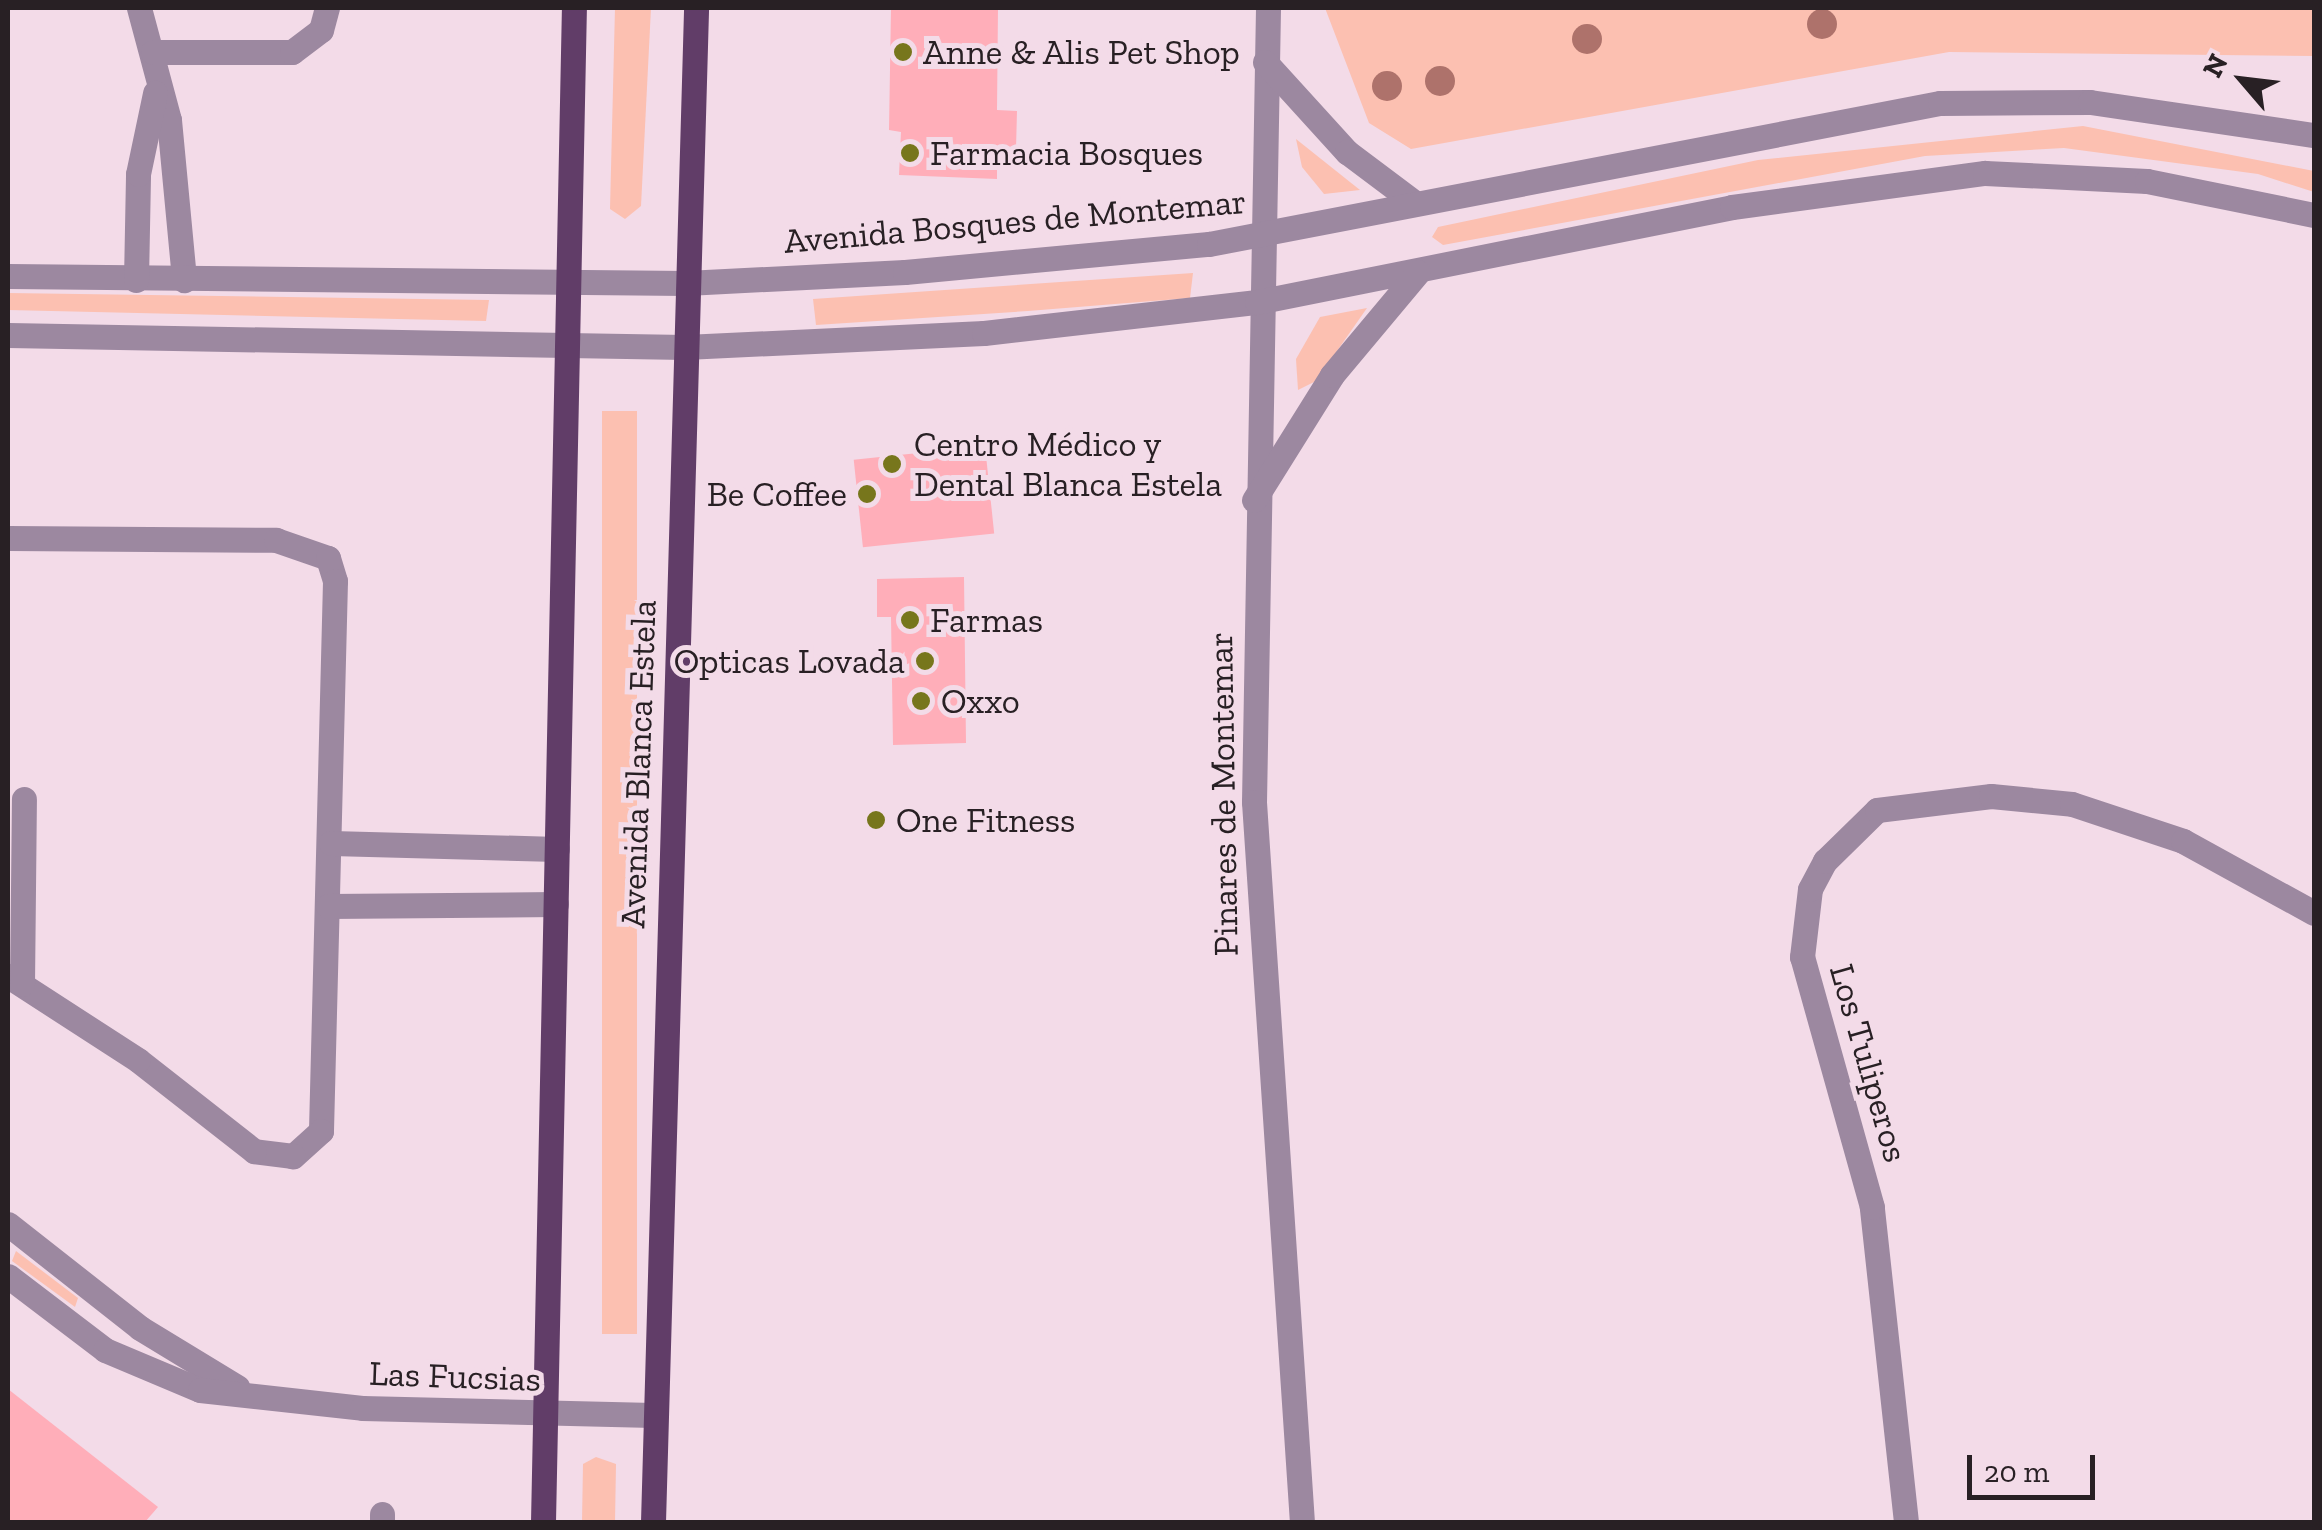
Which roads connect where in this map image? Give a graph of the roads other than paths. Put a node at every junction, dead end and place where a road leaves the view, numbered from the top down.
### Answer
1 (139, 8) edge
2 (328, 8) edge
3 (574, 8) edge
4 (696, 8) edge
5 (1268, 8) edge
6 (152, 52) junction
7 (1265, 62) junction
8 (155, 92) junction
9 (2314, 135) edge
10 (1415, 203) junction
11 (2314, 215) edge
12 (1257, 234) junction
13 (1418, 272) junction
14 (8, 276) edge
15 (136, 280) junction
16 (184, 280) junction
17 (566, 283) junction
18 (686, 284) junction
19 (1256, 302) junction
20 (8, 335) edge
21 (564, 347) junction
22 (685, 347) junction
23 (1254, 500) junction
24 (8, 538) edge
25 (24, 798) dead end
26 (331, 843) junction
27 (557, 849) junction
28 (556, 904) junction
29 (328, 906) junction
30 (2314, 912) edge
31 (15, 980) edge
32 (8, 1224) edge
33 (8, 1276) edge
34 (255, 1395) junction
35 (544, 1414) junction
36 (653, 1415) junction
37 (544, 1522) edge
38 (653, 1522) edge
39 (1302, 1522) edge
40 (1906, 1522) edge

1 - 6 street
2 - 6 street
3 - 17 main road
4 - 18 main road, Avenida Blanca Estela
5 - 7 street, Pinares de Montemar
6 - 8 street
7 - 10 street
7 - 12 street, Pinares de Montemar
8 - 15 street
8 - 16 street
9 - 10 street, Avenida Bosques de Montemar
10 - 12 street, Avenida Bosques de Montemar
11 - 13 street
12 - 18 street, Avenida Bosques de Montemar
12 - 19 street, Pinares de Montemar
13 - 19 street
13 - 23 street
14 - 15 street, Avenida Bosques de Montemar
15 - 16 street, Avenida Bosques de Montemar
16 - 17 street, Avenida Bosques de Montemar
17 - 18 street, Avenida Bosques de Montemar
17 - 21 main road
18 - 22 main road, Avenida Blanca Estela
19 - 22 street
19 - 23 street, Pinares de Montemar
20 - 21 street
21 - 22 street
21 - 27 main road
22 - 36 main road, Avenida Blanca Estela
23 - 39 street, Pinares de Montemar
24 - 26 street
25 - 31 street
26 - 27 street
26 - 29 street
27 - 28 main road
28 - 29 street
28 - 35 main road
29 - 31 street
30 - 40 street, Los Tuliperos
32 - 34 street, Las Fucsias
33 - 34 street, Las Fucsias
34 - 35 street, Las Fucsias
35 - 36 street, Las Fucsias
35 - 37 main road
36 - 38 main road, Avenida Blanca Estela

